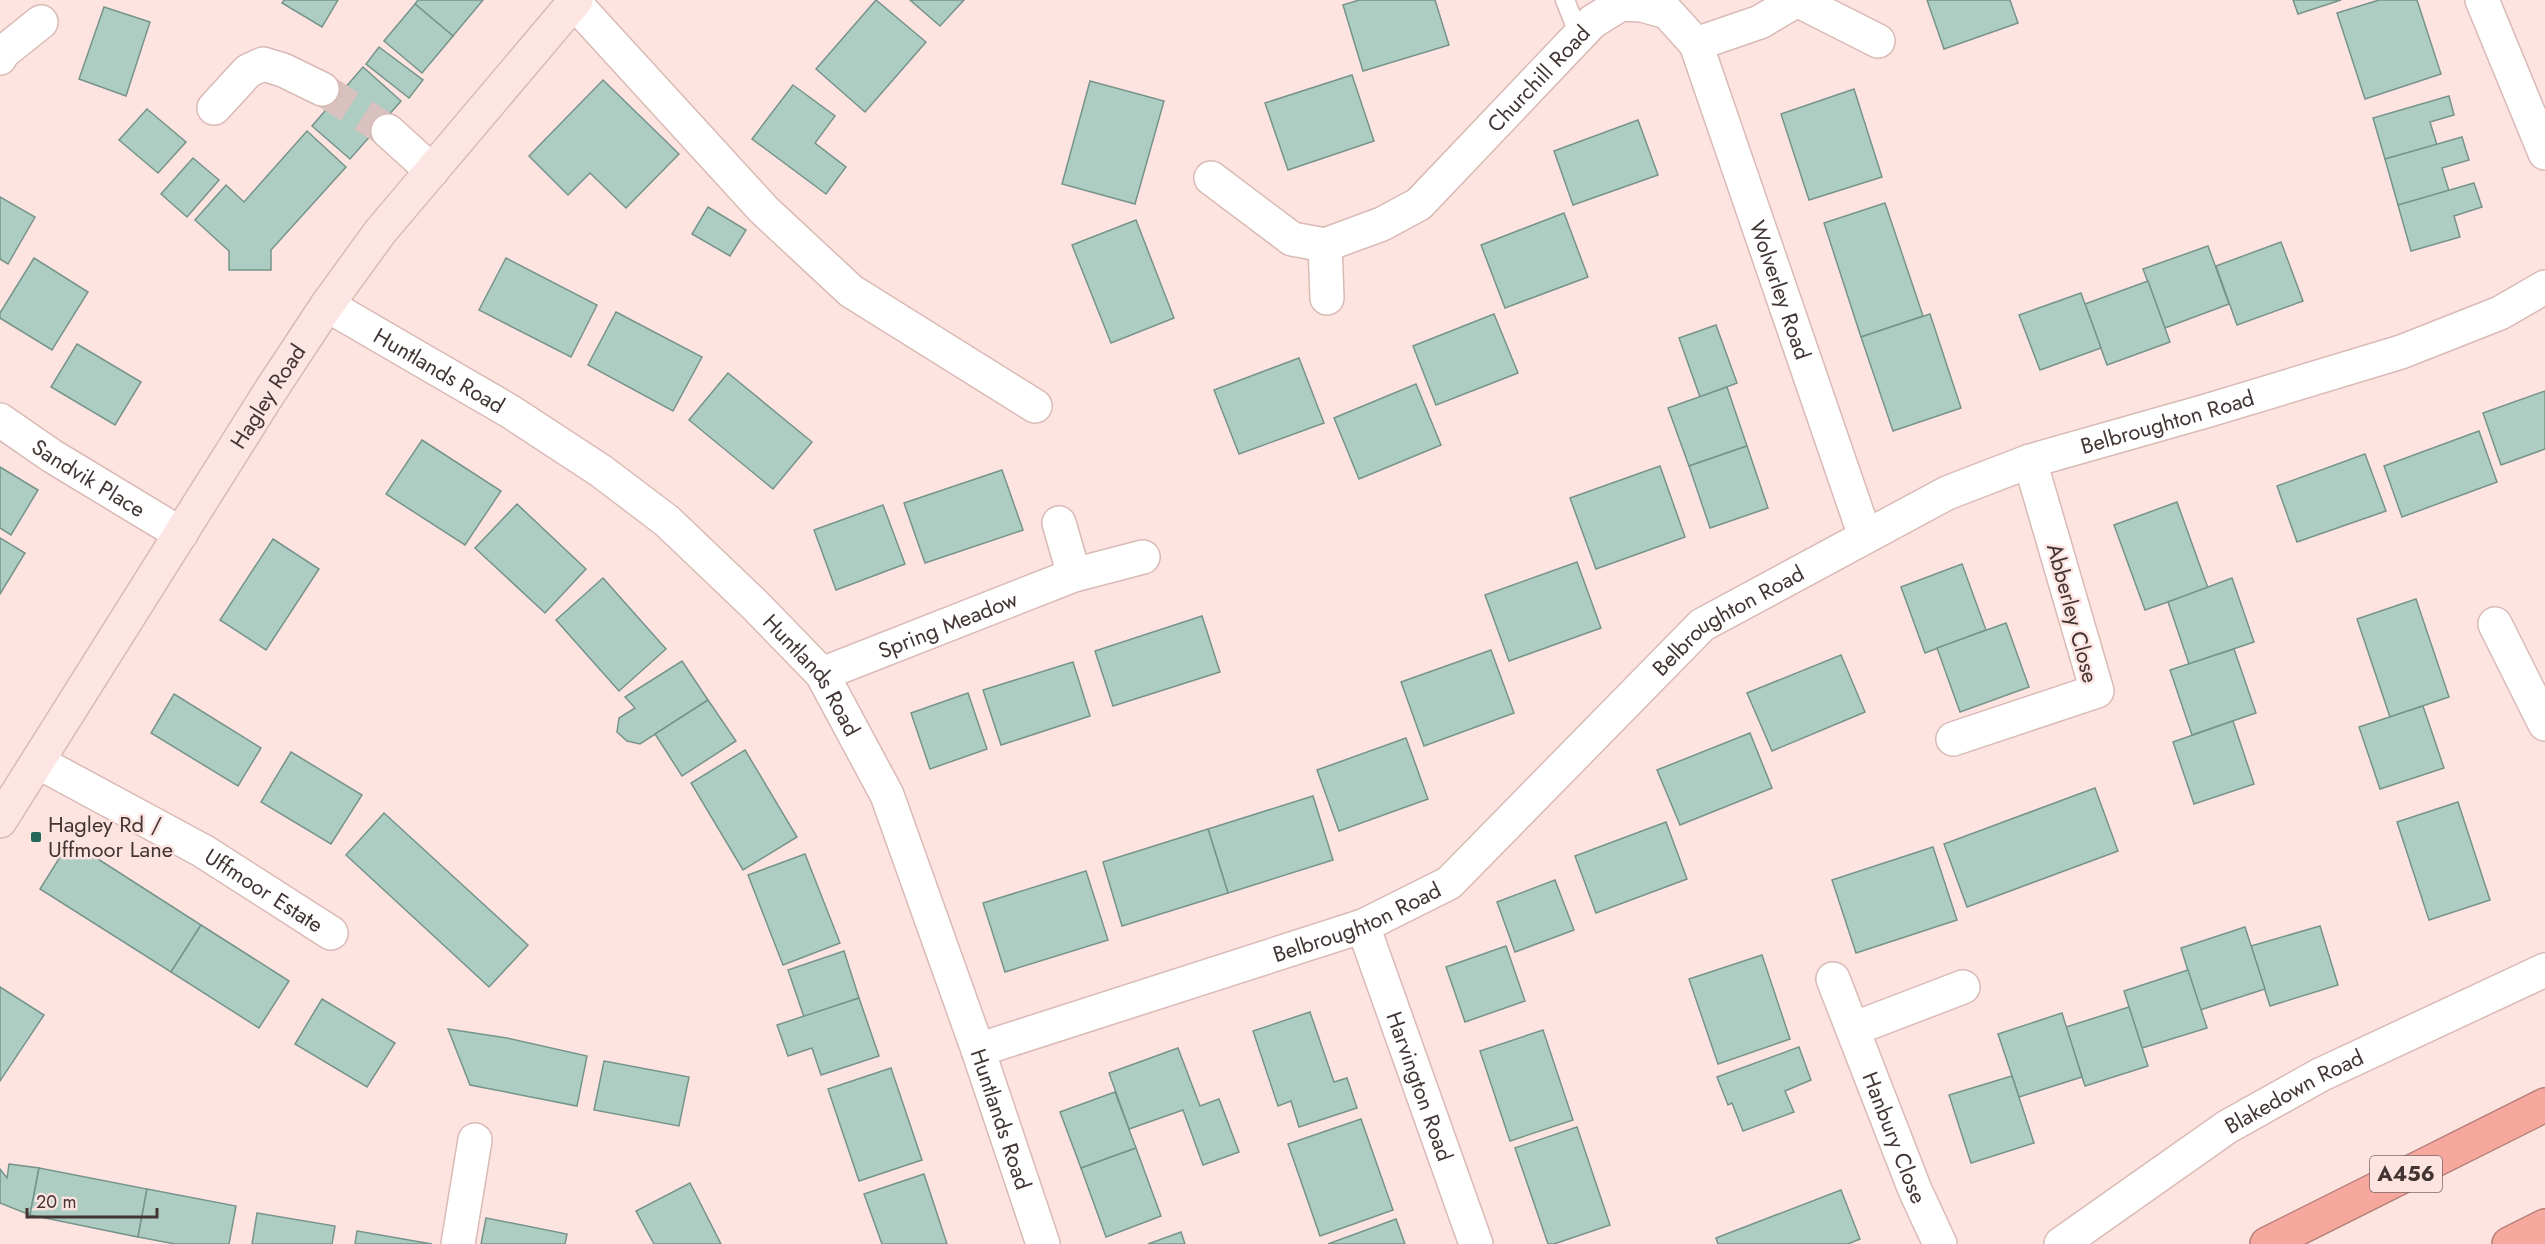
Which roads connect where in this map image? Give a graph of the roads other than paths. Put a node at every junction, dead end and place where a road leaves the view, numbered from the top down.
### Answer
1 (1565, 0) edge
2 (1797, 0) edge
3 (2482, 0) edge
4 (574, 1) edge
5 (41, 22) dead end
6 (1580, 35) junction
7 (1878, 41) dead end
8 (1696, 44) junction
9 (0, 55) edge
10 (322, 89) tunnel mouth
11 (214, 108) dead end
12 (388, 131) tunnel mouth
13 (2545, 153) edge
14 (432, 171) junction
15 (1211, 178) dead end
16 (1325, 245) junction
17 (2545, 287) edge
18 (1328, 298) dead end
19 (327, 305) junction
20 (1035, 406) dead end
21 (0, 420) edge
22 (2030, 461) junction
23 (1059, 523) dead end
24 (180, 534) junction
25 (1865, 536) junction
26 (1143, 557) dead end
27 (1074, 575) junction
28 (2495, 624) dead end
29 (822, 674) junction
30 (2545, 724) edge
31 (1953, 739) dead end
32 (38, 762) junction
33 (0, 821) edge
34 (1363, 926) junction
35 (331, 933) dead end
36 (2545, 970) edge
37 (1833, 979) dead end
38 (1963, 987) dead end
39 (1853, 1029) junction
40 (978, 1050) junction
41 (2545, 1105) edge
42 (475, 1140) dead end
43 (2545, 1226) edge
44 (458, 1244) edge
45 (1043, 1244) edge
46 (1476, 1244) edge
47 (1940, 1244) edge
48 (2061, 1244) edge
49 (2267, 1244) edge
50 (2510, 1244) edge

1 - 6 lane
2 - 7 street
2 - 8 street
3 - 13 street
4 - 14 main road, Hagley Road
4 - 20 street
5 - 9 street
6 - 8 street, Churchill Road
6 - 16 street, Churchill Road
8 - 25 street, Wolverley Road
10 - 11 street
12 - 14 street
14 - 19 main road, Hagley Road
15 - 16 street
16 - 18 street
17 - 22 street, Belbroughton Road
19 - 24 main road, Hagley Road
19 - 29 street, Huntlands Road
21 - 24 street, Sandvik Place
22 - 25 street, Belbroughton Road
22 - 31 street, Abberley Close
23 - 27 street
24 - 32 main road, Hagley Road
25 - 34 street, Belbroughton Road
26 - 27 street, Spring Meadow
27 - 29 street, Spring Meadow
28 - 30 street
29 - 40 street, Huntlands Road
32 - 33 main road, Hagley Road
32 - 35 street, Uffmoor Estate
34 - 40 street, Belbroughton Road
34 - 46 street, Harvington Road
36 - 48 street, Blakedown Road
37 - 39 street, Hanbury Close
38 - 39 street
39 - 47 street, Hanbury Close
40 - 45 street, Huntlands Road
41 - 49 highway, A456
42 - 44 street
43 - 50 highway

